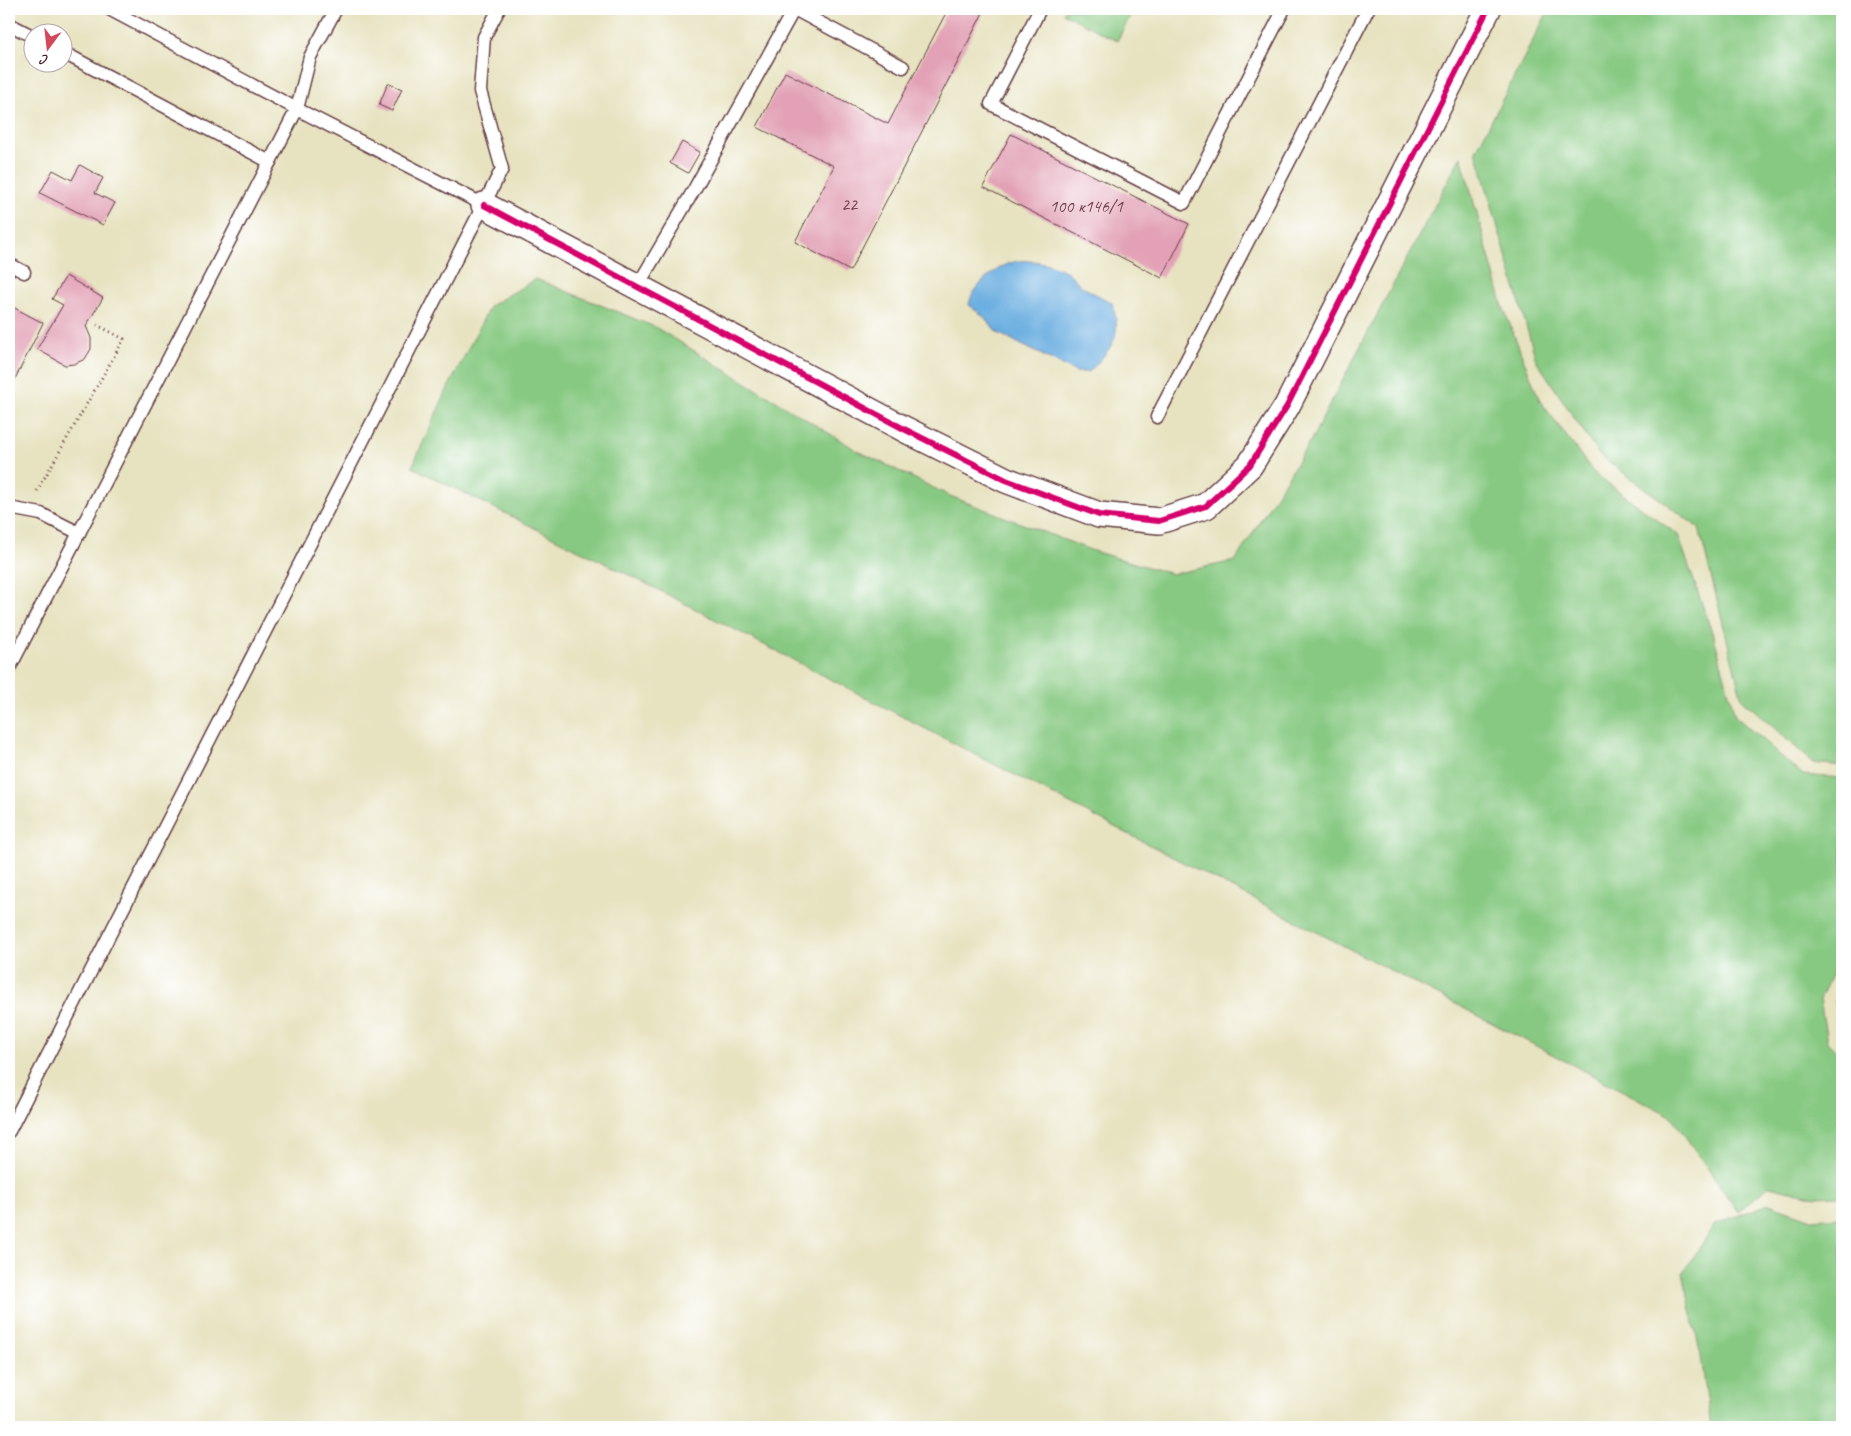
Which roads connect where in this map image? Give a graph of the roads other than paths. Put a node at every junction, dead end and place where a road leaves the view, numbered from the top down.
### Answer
1 (109, 9) edge
2 (336, 9) edge
3 (499, 9) edge
4 (794, 9) edge
5 (1040, 9) edge
6 (1284, 9) edge
7 (1368, 9) edge
8 (1488, 9) edge
9 (9, 24) edge
10 (22, 31) edge
11 (72, 57) edge
12 (903, 67) dead end
13 (297, 109) junction
14 (270, 162) junction
15 (484, 205) junction
16 (9, 264) edge
17 (24, 272) dead end
18 (637, 286) junction
19 (1157, 418) dead end
20 (9, 508) edge
21 (79, 533) junction
22 (9, 669) edge
23 (9, 1131) edge

1 - 13 lane
2 - 13 lane
3 - 15 lane
4 - 12 lane
4 - 18 lane
5 - 6 lane
7 - 19 lane
8 - 18 street
9 - 10 lane
11 - 14 lane
13 - 14 lane
13 - 15 lane
14 - 21 lane
15 - 18 street
15 - 23 lane
16 - 17 lane
20 - 21 lane
21 - 22 lane

